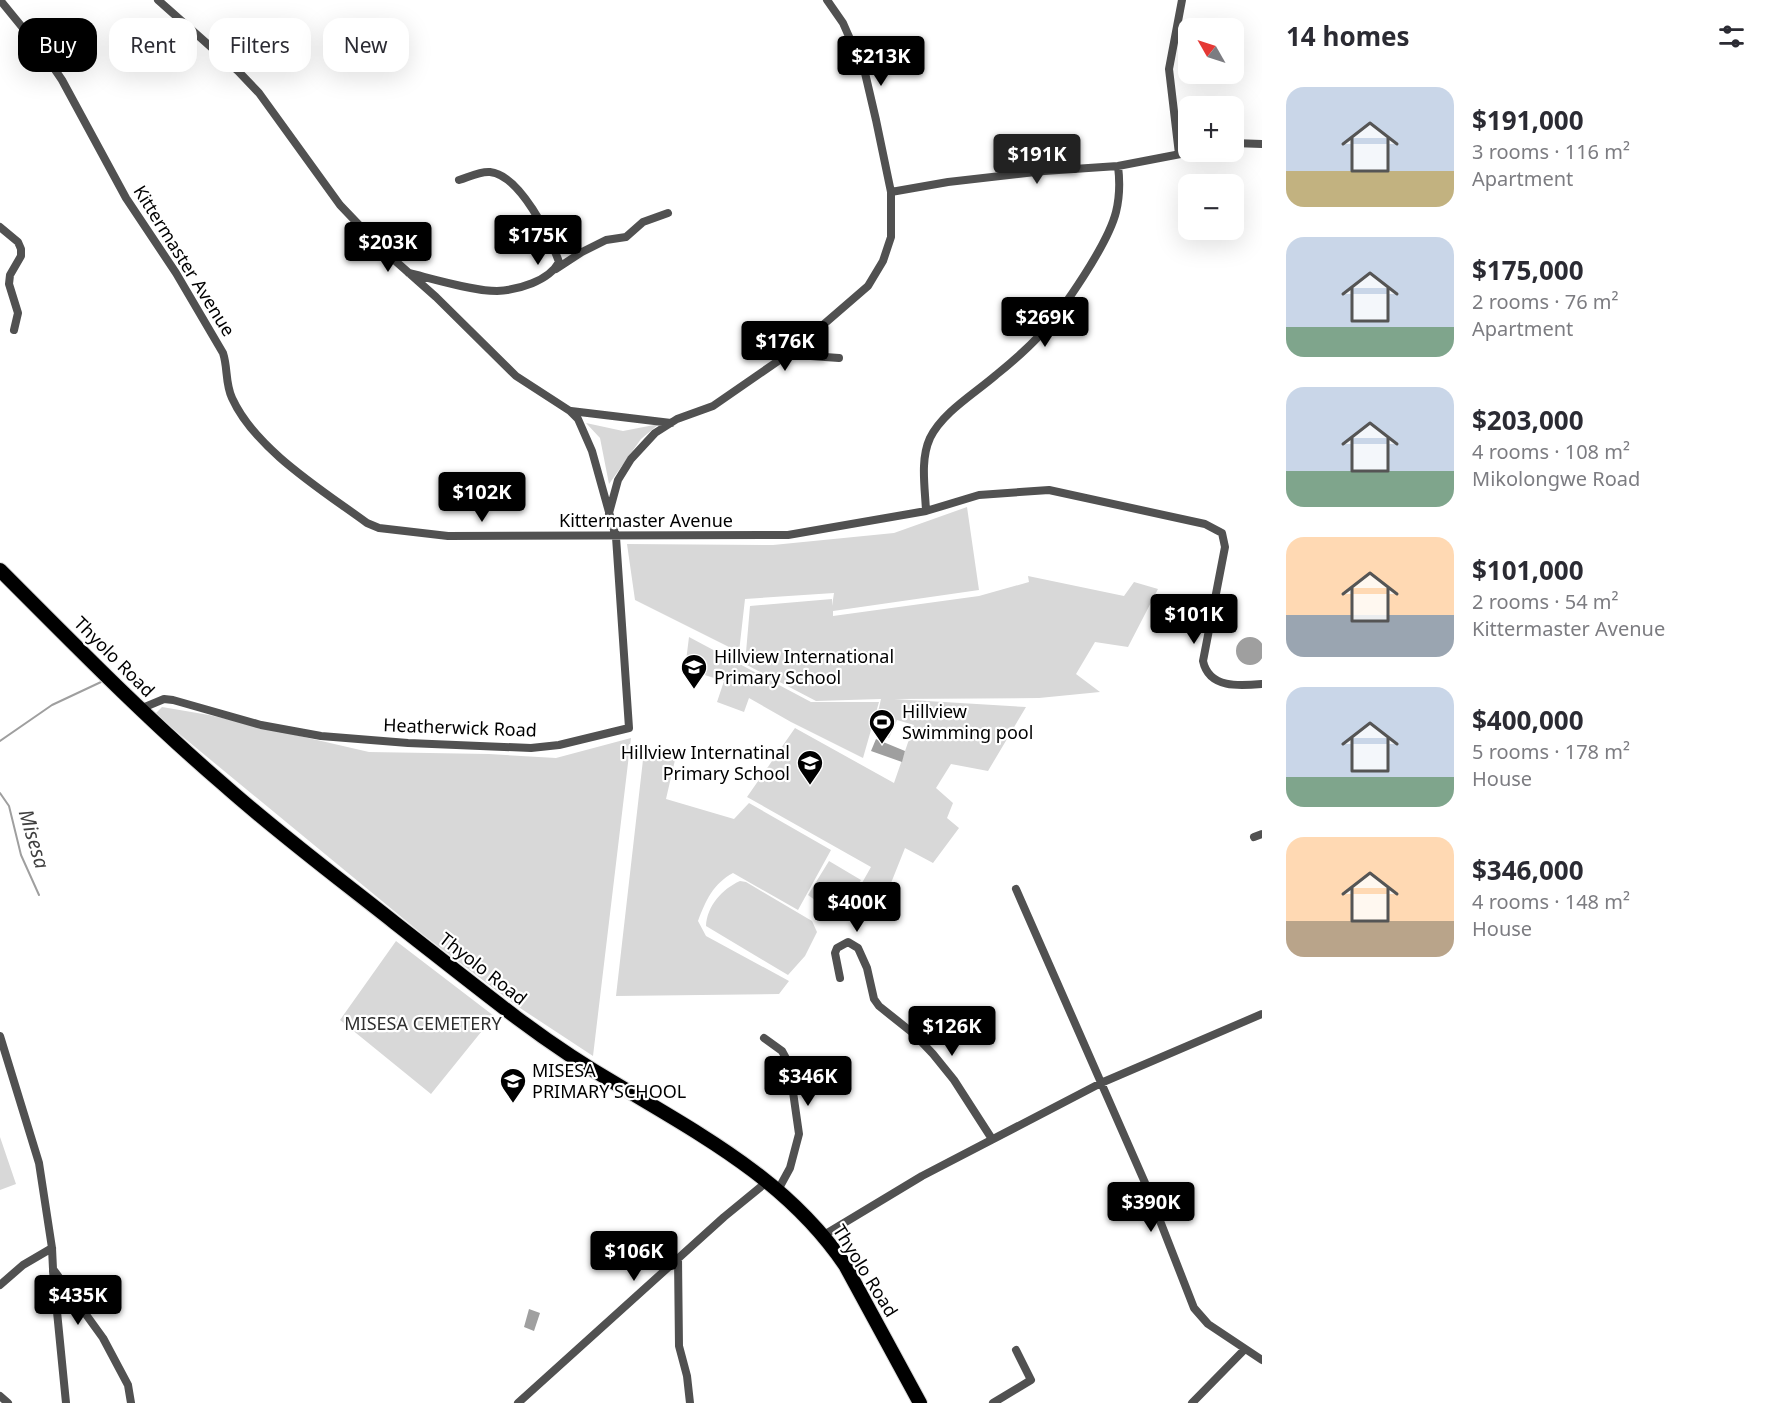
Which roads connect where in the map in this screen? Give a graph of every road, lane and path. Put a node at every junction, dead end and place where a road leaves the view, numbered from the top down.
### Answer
1 (0, 0) edge
2 (158, 0) edge
3 (827, 0) edge
4 (1182, 0) edge
5 (1244, 144) edge
6 (1262, 144) edge
7 (1178, 146) edge
8 (1178, 154) edge
9 (1118, 166) junction
10 (459, 180) dead end
11 (891, 192) junction
12 (668, 213) dead end
13 (0, 227) edge
14 (553, 272) junction
15 (408, 273) junction
16 (14, 330) dead end
17 (798, 347) junction
18 (839, 358) dead end
19 (570, 411) junction
20 (671, 423) junction
21 (926, 511) junction
22 (609, 514) junction
23 (616, 537) junction
24 (0, 570) edge
25 (1262, 684) edge
26 (140, 709) junction
27 (1016, 889) dead end
28 (840, 978) dead end
29 (1262, 1014) edge
30 (1253, 1018) junction
31 (1262, 1021) edge
32 (764, 1038) dead end
33 (1, 1040) edge
34 (1101, 1083) junction
35 (992, 1139) junction
36 (773, 1185) junction
37 (824, 1235) junction
38 (52, 1248) junction
39 (678, 1259) junction
40 (52, 1269) junction
41 (0, 1285) edge
42 (1016, 1350) dead end
43 (1244, 1350) junction
44 (1262, 1360) edge
45 (0, 1396) edge
46 (915, 1401) edge
47 (8, 1403) edge
48 (66, 1403) edge
49 (131, 1403) edge
50 (518, 1403) edge
51 (690, 1403) edge
52 (993, 1403) edge
53 (1192, 1403) edge

1 - 23 street, Kittermaster Avenue
2 - 15 street
3 - 11 street
4 - 7 street
5 - 6 street
8 - 9 street
9 - 11 street
9 - 21 street
10 - 14 street
11 - 17 street
12 - 14 street
13 - 16 street
14 - 15 street
15 - 19 street
17 - 18 street
17 - 20 street
19 - 20 street
19 - 22 street
20 - 22 street
21 - 23 street, Kittermaster Avenue
21 - 25 street, Kittermaster Avenue
22 - 23 street
23 - 26 street, Heatherwick Road
24 - 26 highway, Thyolo Road
26 - 36 highway, Thyolo Road
27 - 34 street
28 - 35 street
29 - 30 street
30 - 31 street
30 - 34 street
32 - 36 street
33 - 38 street
34 - 35 street
34 - 43 street
35 - 37 street
36 - 37 highway, Thyolo Road
36 - 39 street
37 - 46 highway, Thyolo Road
38 - 40 street
38 - 41 street
39 - 50 street
39 - 51 street
40 - 48 street
40 - 49 street
42 - 52 street
43 - 44 street
43 - 53 street
45 - 47 street

